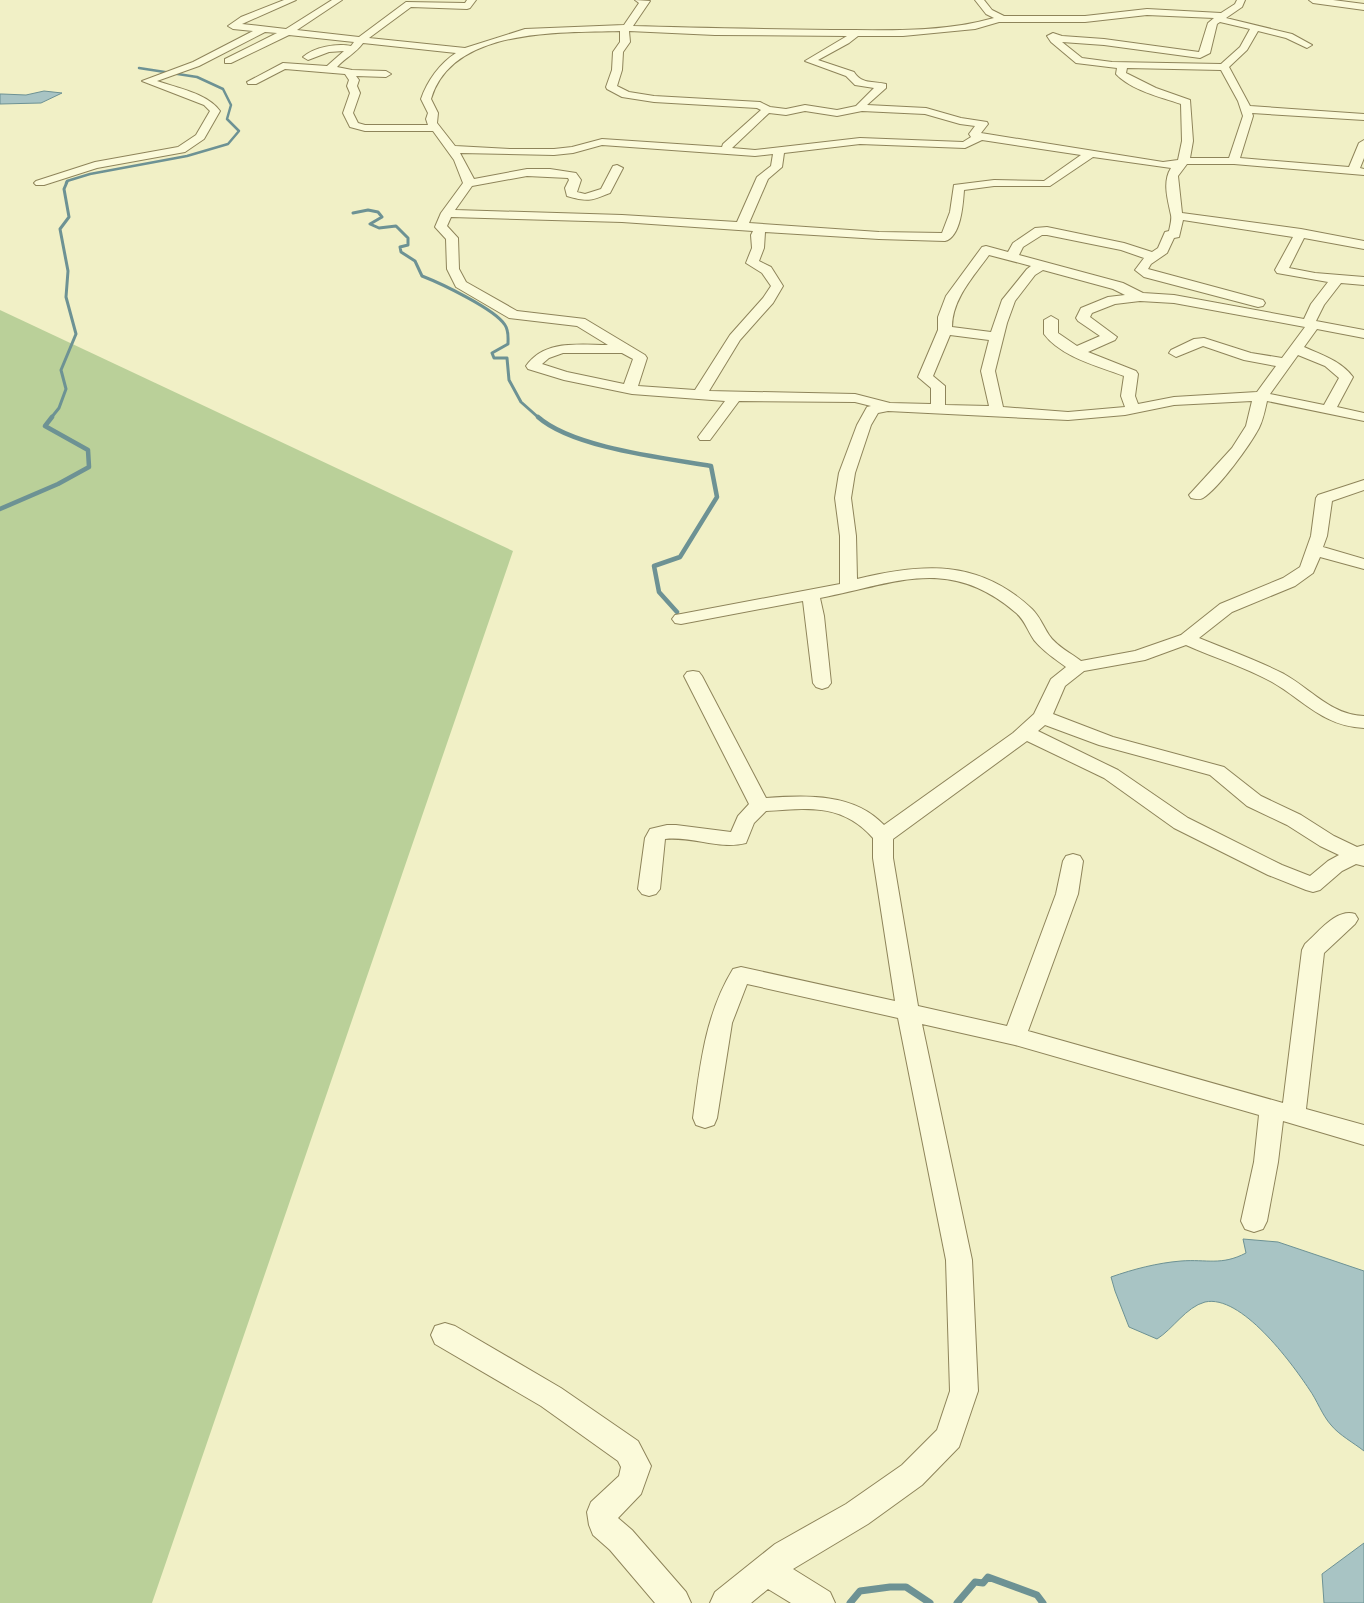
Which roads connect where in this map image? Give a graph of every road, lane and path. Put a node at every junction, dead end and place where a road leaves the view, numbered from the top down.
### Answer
1 (292, 0) edge
2 (338, 0) edge
3 (472, 0) edge
4 (639, 0) edge
5 (979, 0) edge
6 (1242, 0) edge
7 (1313, 0) edge
8 (1364, 7) edge
9 (1221, 18) junction
10 (999, 19) junction
11 (1041, 20) junction
12 (625, 28) junction
13 (1255, 28) junction
14 (262, 30) junction
15 (287, 32) junction
16 (855, 33) junction
17 (1052, 36) junction
18 (357, 44) junction
19 (1307, 45) dead end
20 (466, 51) junction
21 (308, 57) dead end
22 (228, 61) dead end
23 (1123, 65) junction
24 (1224, 67) junction
25 (329, 69) junction
26 (350, 73) junction
27 (386, 74) dead end
28 (252, 82) dead end
29 (862, 108) junction
30 (1246, 109) junction
31 (766, 110) junction
32 (1364, 116) edge
33 (435, 128) junction
34 (977, 136) junction
35 (1364, 144) edge
36 (452, 149) junction
37 (779, 150) junction
38 (727, 151) junction
39 (1090, 154) junction
40 (1234, 162) junction
41 (1181, 163) junction
42 (617, 168) dead end
43 (1359, 172) edge
44 (469, 182) junction
45 (40, 183) dead end
46 (447, 213) junction
47 (1177, 216) junction
48 (741, 227) junction
49 (760, 228) junction
50 (1301, 233) junction
51 (1364, 245) edge
52 (1010, 256) junction
53 (1154, 257) junction
54 (1042, 265) junction
55 (1336, 279) junction
56 (1364, 281) edge
57 (1140, 296) junction
58 (1052, 320) dead end
59 (1310, 322) junction
60 (945, 330) junction
61 (1364, 334) edge
62 (997, 337) junction
63 (625, 348) junction
64 (1296, 348) junction
65 (1078, 351) junction
66 (1176, 353) dead end
67 (1285, 363) junction
68 (632, 390) junction
69 (699, 395) junction
70 (1261, 396) junction
71 (734, 397) junction
72 (888, 407) junction
73 (938, 409) junction
74 (1133, 410) junction
75 (1328, 410) junction
76 (997, 411) junction
77 (1364, 417) edge
78 (705, 437) dead end
79 (1364, 485) edge
80 (1197, 496) dead end
81 (1314, 550) junction
82 (1364, 564) edge
83 (849, 587) junction
84 (810, 595) junction
85 (681, 619) dead end
86 (1187, 639) junction
87 (1078, 667) junction
88 (693, 676) dead end
89 (822, 683) dead end
90 (1364, 722) edge
91 (1034, 725) junction
92 (760, 805) junction
93 (883, 836) junction
94 (1361, 855) edge
95 (1073, 861) dead end
96 (649, 889) dead end
97 (1347, 919) dead end
98 (908, 1013) junction
99 (1015, 1036) junction
100 (1282, 1112) junction
101 (705, 1118) dead end
102 (1364, 1135) edge
103 (1254, 1221) dead end
104 (445, 1336) dead end
105 (766, 1570) junction
106 (675, 1603) edge
107 (726, 1603) edge
108 (819, 1603) edge

1 - 14 street
2 - 15 street
3 - 18 street
4 - 12 street
5 - 10 street
6 - 9 street
7 - 8 street
9 - 11 street
9 - 13 street
9 - 17 street
10 - 11 street
10 - 16 street
11 - 17 street
12 - 16 street
12 - 20 street
12 - 31 street
13 - 19 street
13 - 24 street
14 - 15 street
14 - 45 street
15 - 18 street
15 - 22 street
16 - 29 street
17 - 23 street
18 - 20 street
18 - 21 street
18 - 25 street
20 - 33 street
23 - 24 street
23 - 41 street
24 - 30 street
25 - 26 street
25 - 28 street
26 - 27 street
26 - 33 street
29 - 31 street
29 - 34 street
30 - 32 street
30 - 40 street
31 - 38 street
33 - 36 street
34 - 37 street
34 - 39 street
35 - 43 street
36 - 38 street
36 - 44 street
37 - 38 street
37 - 48 street
39 - 41 street
39 - 49 street
40 - 41 street
40 - 43 street
41 - 47 street
42 - 44 street
44 - 46 street
46 - 48 street
46 - 63 street
47 - 50 street
47 - 53 street
48 - 49 street
49 - 69 street
50 - 51 street
50 - 55 street
52 - 53 street
52 - 54 street
52 - 60 street
53 - 59 street
54 - 57 street
54 - 62 street
55 - 56 street
55 - 59 street
57 - 59 street
57 - 65 street
58 - 65 street
59 - 61 street
59 - 64 street
60 - 62 street
60 - 73 street
62 - 76 street
63 - 68 street
63 - 68 street
64 - 67 street
64 - 75 street
65 - 74 street
66 - 67 street
67 - 70 street
68 - 69 street
69 - 71 street
70 - 74 street
70 - 75 street
70 - 80 street
71 - 72 street
71 - 78 street
72 - 73 street
72 - 83 street
73 - 76 street
74 - 76 street
75 - 77 street
79 - 81 street
81 - 82 street
81 - 86 street
83 - 84 street
83 - 87 street
84 - 85 street
84 - 89 street
86 - 87 street
86 - 90 street
87 - 91 street
88 - 92 street
91 - 93 street
91 - 94 street
91 - 94 street
92 - 93 street
92 - 96 street
93 - 98 street
95 - 99 street
97 - 100 street
98 - 99 street
98 - 101 street
98 - 105 street
99 - 100 street
100 - 102 street
100 - 103 street
104 - 106 street
105 - 107 street
105 - 108 street

